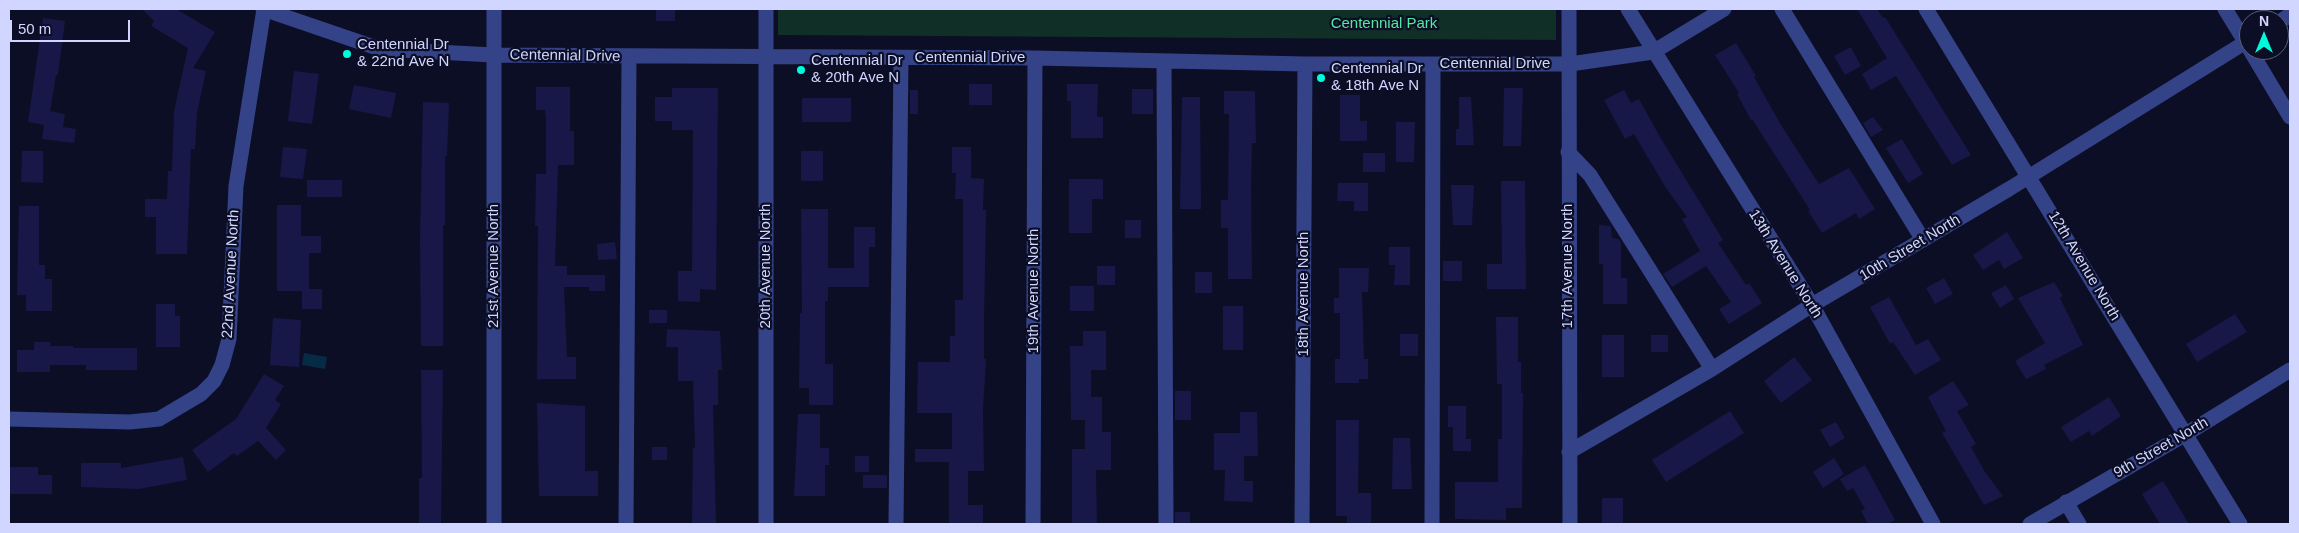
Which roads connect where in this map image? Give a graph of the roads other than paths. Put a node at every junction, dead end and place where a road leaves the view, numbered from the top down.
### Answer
1 (264, 9) edge
2 (494, 9) edge
3 (766, 9) edge
4 (1569, 9) edge
5 (1628, 9) edge
6 (1724, 9) edge
7 (1782, 9) edge
8 (1926, 9) edge
9 (2225, 9) edge
10 (2239, 31) edge
11 (2239, 50) edge
12 (1653, 52) junction
13 (493, 55) junction
14 (630, 56) junction
15 (766, 58) junction
16 (901, 58) junction
17 (1035, 58) junction
18 (2257, 60) edge
19 (1164, 61) junction
20 (1305, 64) junction
21 (1433, 64) junction
22 (1570, 64) junction
23 (2290, 117) edge
24 (1568, 152) junction
25 (2029, 176) junction
26 (1923, 240) junction
27 (1812, 305) junction
28 (1712, 369) junction
29 (2290, 370) edge
30 (9, 419) edge
31 (2186, 434) junction
32 (1569, 452) junction
33 (2066, 502) junction
34 (494, 524) edge
35 (626, 524) edge
36 (766, 524) edge
37 (896, 524) edge
38 (1033, 524) edge
39 (1166, 524) edge
40 (1302, 524) edge
41 (1432, 524) edge
42 (1570, 524) edge
43 (1933, 524) edge
44 (2030, 524) edge
45 (2080, 524) edge
46 (2240, 524) edge

1 - 13 street, Centennial Drive
1 - 30 street, 22nd Avenue North
2 - 13 street, 21st Avenue North
3 - 15 street, 20th Avenue North
4 - 22 street, 17th Avenue North
5 - 12 street, 13th Avenue North
6 - 12 street
7 - 26 street
8 - 25 street, 12th Avenue North
9 - 10 street
11 - 25 street, 10th Street North
12 - 22 street, Centennial Drive
12 - 27 street, 13th Avenue North
13 - 14 street, Centennial Drive
13 - 34 street, 21st Avenue North
14 - 15 street, Centennial Drive
14 - 35 street
15 - 16 street, Centennial Drive
15 - 36 street, 20th Avenue North
16 - 17 street, Centennial Drive
16 - 37 street
17 - 19 street, Centennial Drive
17 - 38 street, 19th Avenue North
18 - 23 street
19 - 20 street, Centennial Drive
19 - 39 street
20 - 21 street, Centennial Drive
20 - 40 street, 18th Avenue North
21 - 22 street, Centennial Drive
21 - 41 street
22 - 24 street, 17th Avenue North
24 - 28 street
24 - 32 street, 17th Avenue North
25 - 26 street, 10th Street North
25 - 31 street, 12th Avenue North
26 - 27 street, 10th Street North
27 - 28 street, 10th Street North
27 - 43 street, 13th Avenue North
28 - 32 street, 10th Street North
29 - 31 street, 9th Street North
31 - 33 street, 9th Street North
31 - 46 street, 12th Avenue North
32 - 42 street, 17th Avenue North
33 - 44 street, 9th Street North
33 - 45 street

